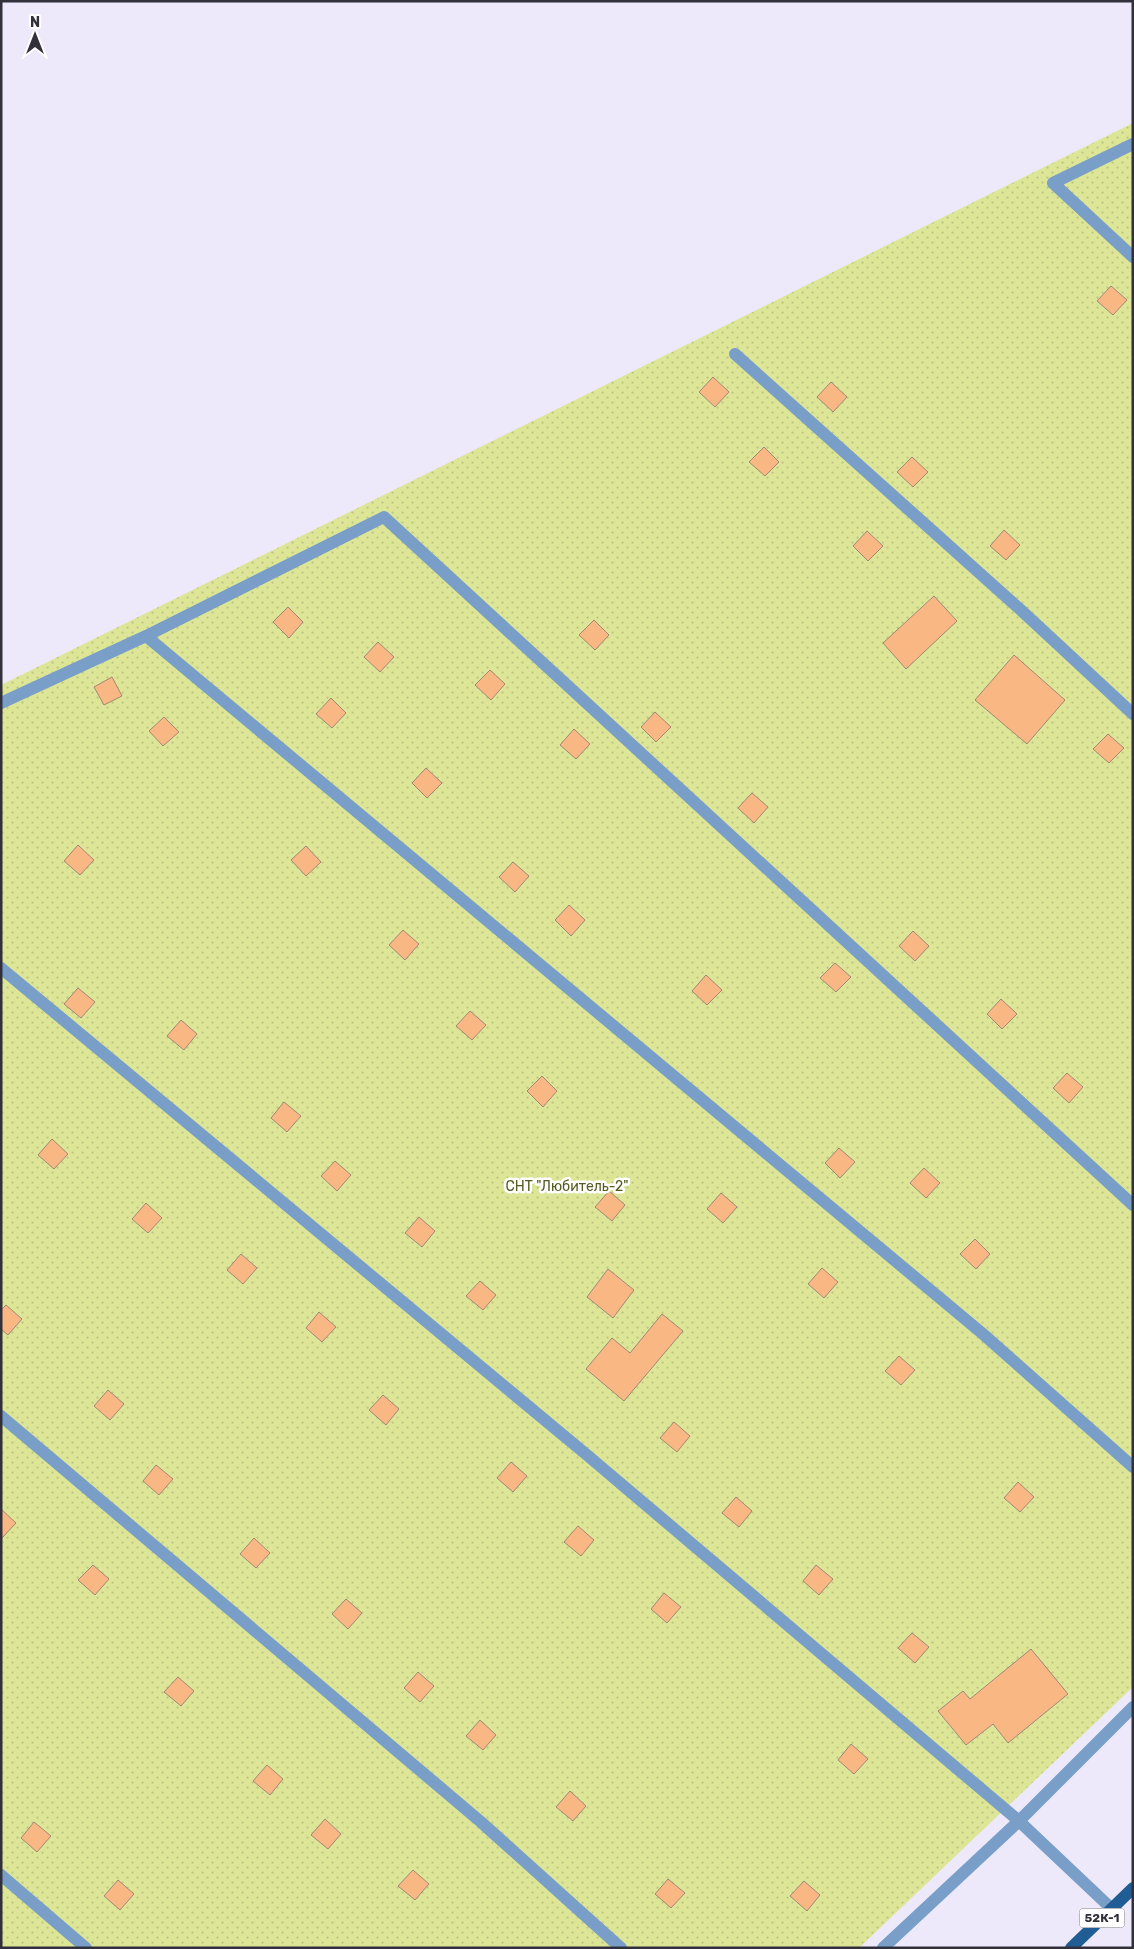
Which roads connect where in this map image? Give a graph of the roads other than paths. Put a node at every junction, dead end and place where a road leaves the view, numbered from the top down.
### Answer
1 (1133, 144) edge
2 (1133, 257) edge
3 (735, 354) dead end
4 (146, 636) junction
5 (1, 703) edge
6 (1133, 714) edge
7 (1, 968) edge
8 (1133, 1205) edge
9 (1, 1416) edge
10 (1133, 1467) edge
11 (1133, 1707) edge
12 (1019, 1821) junction
13 (1, 1875) edge
14 (1133, 1888) edge
15 (1112, 1909) junction
16 (86, 1948) edge
17 (621, 1948) edge
18 (883, 1948) edge
19 (1071, 1948) edge

1 - 2 lane
3 - 6 lane
4 - 5 lane
4 - 8 lane
4 - 10 lane
7 - 12 lane
9 - 17 lane
11 - 12 lane
12 - 15 lane
12 - 18 lane
13 - 16 lane
14 - 15 main road, 52К-1
15 - 19 main road, 52К-1

